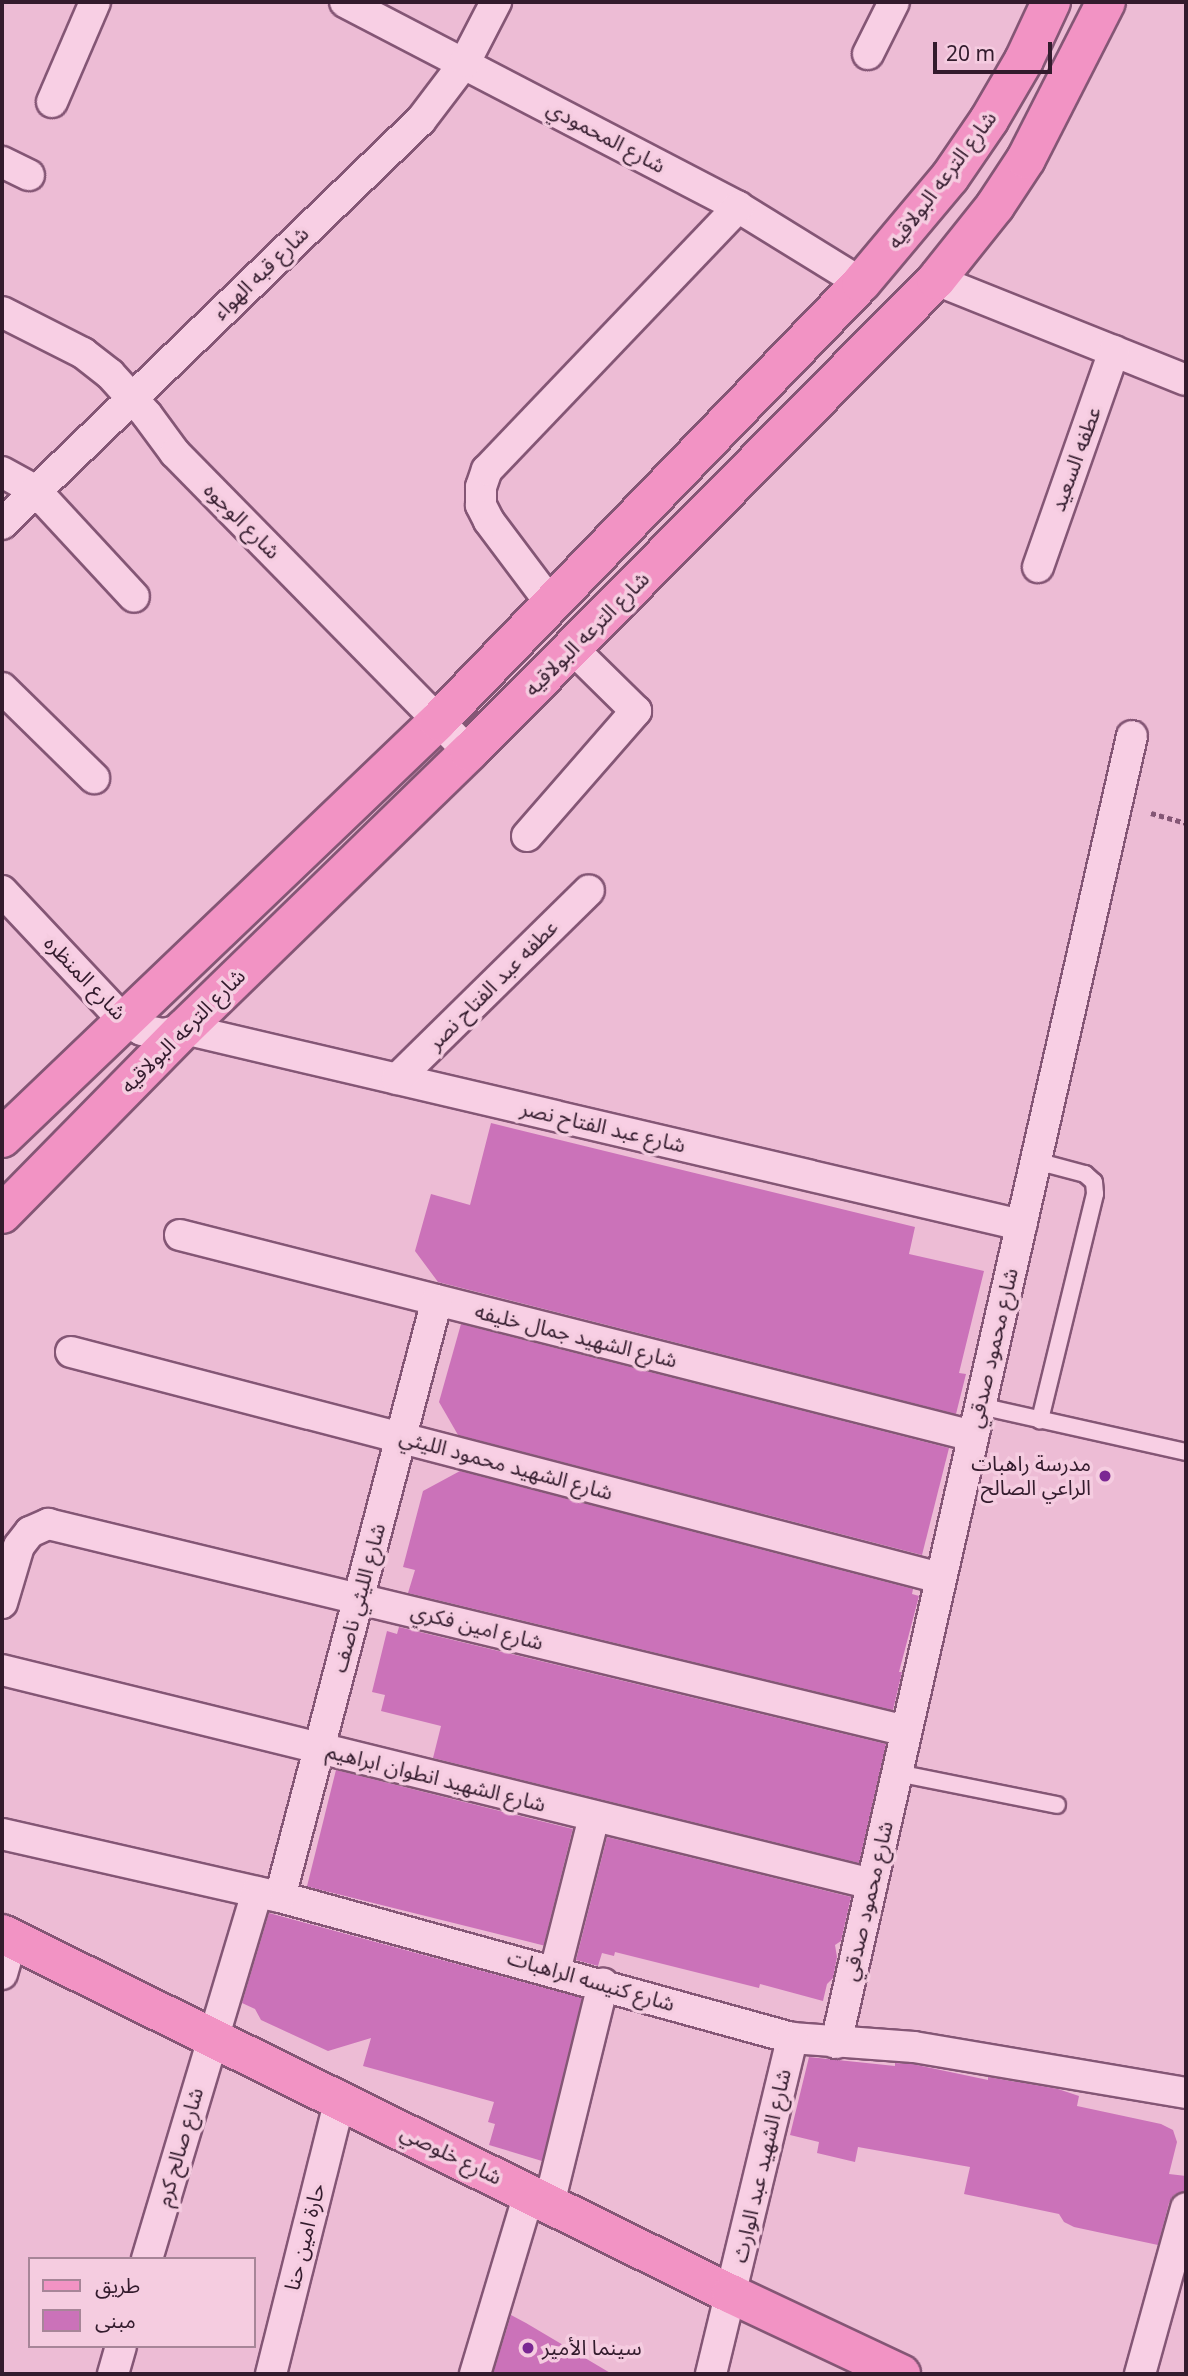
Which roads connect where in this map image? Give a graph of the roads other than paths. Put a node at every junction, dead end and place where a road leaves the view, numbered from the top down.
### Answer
1 (95, 2) edge
2 (345, 2) edge
3 (496, 2) edge
4 (894, 2) edge
5 (1052, 2) edge
6 (1106, 2) edge
7 (868, 54) dead end
8 (465, 62) junction
9 (52, 102) dead end
10 (2, 162) edge
11 (29, 174) dead end
12 (738, 206) junction
13 (936, 280) junction
14 (861, 283) junction
15 (2, 312) edge
16 (1114, 351) junction
17 (1186, 380) edge
18 (132, 397) junction
19 (2, 472) edge
20 (36, 491) junction
21 (2, 524) edge
22 (1038, 567) dead end
23 (134, 597) dead end
24 (552, 605) junction
25 (572, 648) junction
26 (2, 688) edge
27 (438, 721) junction
28 (1132, 736) dead end
29 (469, 752) junction
30 (94, 778) dead end
31 (527, 836) dead end
32 (589, 890) dead end
33 (2, 891) edge
34 (123, 1020) junction
35 (184, 1029) junction
36 (397, 1079) junction
37 (2, 1138) edge
38 (1036, 1161) junction
39 (2, 1214) edge
40 (1021, 1225) junction
41 (180, 1235) dead end
42 (437, 1300) junction
43 (71, 1352) dead end
44 (980, 1406) junction
45 (1040, 1420) junction
46 (973, 1436) junction
47 (401, 1438) junction
48 (1186, 1452) edge
49 (940, 1578) junction
50 (359, 1598) junction
51 (2, 1603) edge
52 (2, 1670) edge
53 (906, 1731) junction
54 (320, 1749) junction
55 (897, 1773) junction
56 (1057, 1805) dead end
57 (594, 1816) junction
58 (2, 1835) edge
59 (872, 1884) junction
60 (269, 1894) junction
61 (5, 1949) edge
62 (555, 1970) junction
63 (603, 1984) junction
64 (213, 2036) junction
65 (792, 2038) junction
66 (836, 2043) junction
67 (1186, 2093) edge
68 (340, 2100) junction
69 (539, 2199) junction
70 (1186, 2208) edge
71 (148, 2257) edge
72 (731, 2294) junction
73 (120, 2348) edge
74 (1144, 2373) edge
75 (113, 2374) edge
76 (271, 2374) edge
77 (475, 2374) edge
78 (710, 2374) edge
79 (901, 2374) edge

1 - 9 street
2 - 8 street, شارع المحمودي
3 - 8 street, شارع قبه الهواء
4 - 7 street
5 - 14 main road, شارع الترعه البولاقيه
6 - 13 main road, شارع الترعه البولاقيه
8 - 12 street, شارع المحمودي
8 - 18 street, شارع قبه الهواء
10 - 11 street
12 - 14 street, شارع المحمودي
12 - 24 street
13 - 16 street
13 - 25 main road, شارع الترعه البولاقيه
14 - 24 main road, شارع الترعه البولاقيه
15 - 18 street, شارع الوجوه
16 - 17 street
16 - 22 street, عطفه السعيد
18 - 20 street, شارع قبه الهواء
18 - 27 street, شارع الوجوه
19 - 20 street
20 - 21 street, شارع قبه الهواء
20 - 23 street
24 - 27 main road, شارع الترعه البولاقيه
25 - 29 main road, شارع الترعه البولاقيه
25 - 31 street
26 - 30 street
27 - 29 street, شارع الوجوه
27 - 34 main road, شارع الترعه البولاقيه
28 - 38 street, شارع محمود صدقي
29 - 35 main road, شارع الترعه البولاقيه
32 - 36 street, عطفه عبد الفتاح نصر
33 - 34 street, شارع المنظره
34 - 35 street, شارع المنظره
34 - 37 main road, شارع الترعه البولاقيه
35 - 36 street, شارع عبد الفتاح نصر
35 - 39 main road, شارع الترعه البولاقيه
36 - 40 street, شارع عبد الفتاح نصر
38 - 40 street, شارع محمود صدقي
38 - 45 lane
40 - 44 street, شارع محمود صدقي
41 - 42 street, شارع الشهيد جمال خليفه
42 - 46 street, شارع الشهيد جمال خليفه
42 - 47 street, شارع الليثي ناصف
43 - 47 street, شارع الشهيد محمود الليثي
44 - 45 lane
44 - 46 street, شارع محمود صدقي
45 - 48 lane
46 - 49 street, شارع محمود صدقي
47 - 49 street, شارع الشهيد محمود الليثي
47 - 50 street, شارع الليثي ناصف
49 - 53 street, شارع محمود صدقي
50 - 51 street, شارع امين فكري
50 - 53 street, شارع امين فكري
50 - 54 street, شارع الليثي ناصف
52 - 54 street, شارع الشهيد انطوان ابراهيم
53 - 55 street, شارع محمود صدقي
54 - 57 street, شارع الشهيد انطوان ابراهيم
54 - 60 street, شارع الليثي ناصف
55 - 56 lane
55 - 59 street, شارع محمود صدقي
57 - 59 street, شارع الشهيد انطوان ابراهيم
57 - 62 street
58 - 60 street, شارع كنيسه الراهبات
59 - 66 street, شارع محمود صدقي
60 - 62 street, شارع كنيسه الراهبات
60 - 64 street, شارع صالح كرم
61 - 64 main road, شارع خلوصي
62 - 63 street, شارع كنيسه الراهبات
63 - 65 street, شارع كنيسه الراهبات
63 - 69 street
64 - 68 main road, شارع خلوصي
64 - 71 street, شارع صالح كرم
65 - 66 street, شارع كنيسه الراهبات
65 - 72 street, شارع الشهيد عبد الوارث
66 - 67 street, شارع كنيسه الراهبات
68 - 69 main road, شارع خلوصي
68 - 76 street, حارة امين حنا
69 - 72 main road, شارع خلوصي
69 - 77 street
70 - 74 street
72 - 78 street, شارع الشهيد عبد الوارث
72 - 79 main road, شارع خلوصي
73 - 75 street

